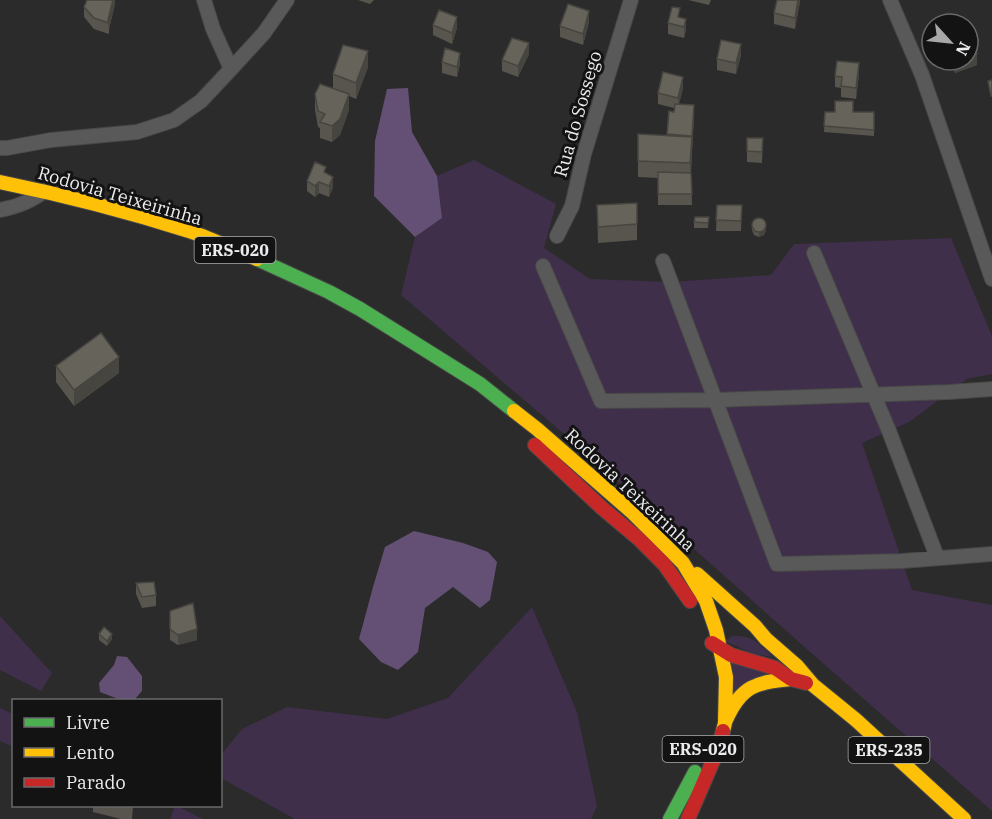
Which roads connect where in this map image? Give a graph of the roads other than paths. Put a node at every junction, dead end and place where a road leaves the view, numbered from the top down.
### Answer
1 (204, 0) edge
2 (287, 0) edge
3 (631, 0) edge
4 (890, 0) edge
5 (231, 69) junction
6 (0, 148) edge
7 (0, 182) edge
8 (44, 191) junction
9 (0, 210) edge
10 (557, 236) dead end
11 (814, 253) dead end
12 (663, 261) dead end
13 (543, 266) dead end
14 (992, 279) edge
15 (451, 367) junction
16 (992, 389) edge
17 (874, 394) junction
18 (715, 400) junction
19 (992, 554) edge
20 (937, 557) junction
21 (683, 563) junction
22 (705, 637) junction
23 (766, 639) junction
24 (719, 648) junction
25 (713, 679) junction
26 (791, 679) junction
27 (813, 685) junction
28 (712, 707) dead end
29 (725, 723) junction
30 (703, 748) dead end
31 (670, 819) edge
32 (688, 819) edge
33 (964, 819) edge

1 - 5 street
2 - 5 street
3 - 10 street, Rua do Sossego
4 - 14 street
5 - 6 street
7 - 8 main road, Rodovia Teixeirinha / ERS-020
8 - 9 street
8 - 15 main road, Rodovia Teixeirinha / ERS-020
11 - 17 street
12 - 18 street
13 - 18 street
15 - 21 main road, Rodovia Teixeirinha / ERS-020
15 - 22 main road, Rodovia Teixeirinha / ERS-020
16 - 17 street
17 - 18 street
17 - 20 street
18 - 20 street
19 - 20 street
21 - 23 main road, ERS-235
21 - 24 main road, Rodovia Teixeirinha / ERS-020
22 - 24 main road
22 - 25 main road, Rodovia Teixeirinha / ERS-020
23 - 24 main road
23 - 27 main road, ERS-235
24 - 25 main road
24 - 26 main road, ERS-235
24 - 29 main road, Rodovia Teixeirinha / ERS-020
25 - 28 main road, Rodovia Teixeirinha / ERS-020
26 - 27 main road, ERS-235
26 - 29 main road
27 - 33 main road, ERS-235
29 - 32 main road, Rodovia Teixeirinha / ERS-020
30 - 31 main road, ERS-020

